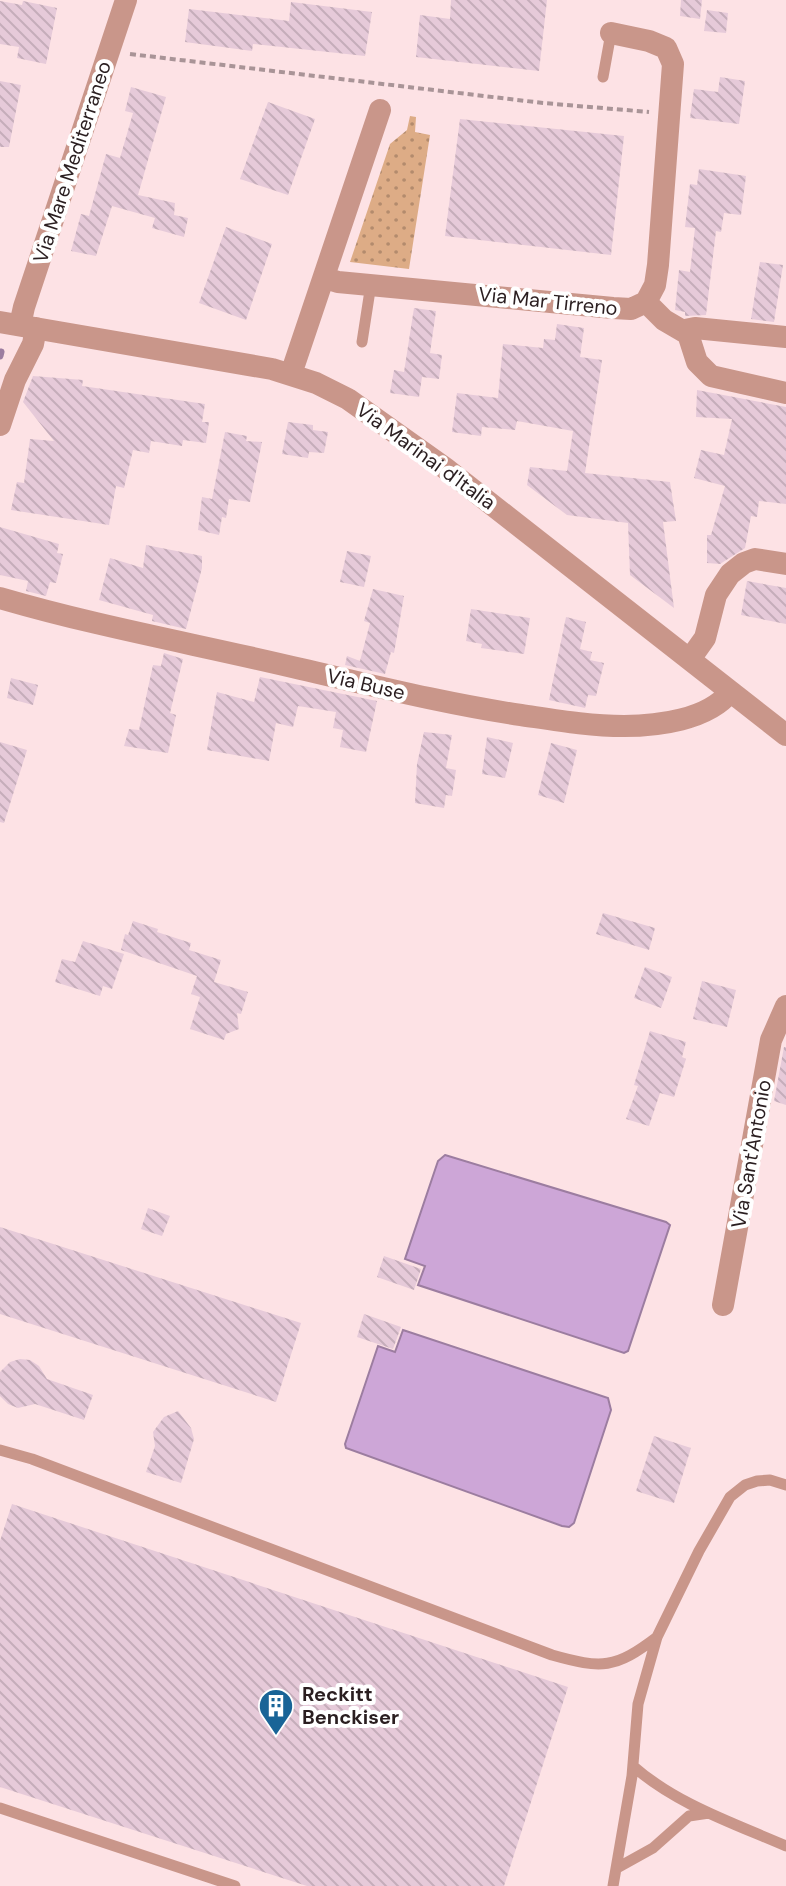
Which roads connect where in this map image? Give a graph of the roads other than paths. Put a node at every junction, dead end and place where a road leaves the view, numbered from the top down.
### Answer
1 (126, 0) edge
2 (611, 33) joint
3 (603, 77) dead end
4 (380, 110) dead end
5 (325, 278) junction
6 (371, 284) junction
7 (646, 302) junction
8 (19, 325) edge
9 (685, 330) junction
10 (786, 337) edge
11 (362, 342) dead end
12 (291, 374) junction
13 (786, 393) edge
14 (0, 425) edge
15 (786, 564) edge
16 (0, 598) edge
17 (690, 659) junction
18 (730, 692) junction
19 (786, 735) edge
20 (786, 1006) edge
21 (723, 1305) dead end
22 (0, 1450) edge
23 (786, 1485) edge
24 (657, 1637) junction
25 (633, 1766) junction
26 (0, 1808) edge
27 (709, 1813) junction
28 (786, 1846) edge
29 (617, 1868) junction
30 (235, 1886) edge
31 (613, 1886) edge

1 - 8 street, Via Mare Mediterraneo
2 - 3 lane
2 - 7 street, Via Mar Tirreno
4 - 5 street
5 - 6 street, Via Mar Tirreno
5 - 12 street
6 - 7 street, Via Mar Tirreno
6 - 11 lane
7 - 9 street
8 - 12 street, Via Marinai d'Italia
8 - 14 street, Via Mare Mediterraneo
9 - 10 street
9 - 13 street
12 - 17 street, Via Marinai d'Italia
15 - 17 street
16 - 18 street, Via Buse
17 - 18 street, Via Marinai d'Italia
18 - 19 street, Via Marinai d'Italia
20 - 21 street, Via Sant'Antonio
22 - 24 lane
23 - 24 lane
24 - 25 lane
25 - 27 lane
25 - 29 lane
26 - 30 lane
27 - 28 lane
27 - 29 lane
29 - 31 lane

